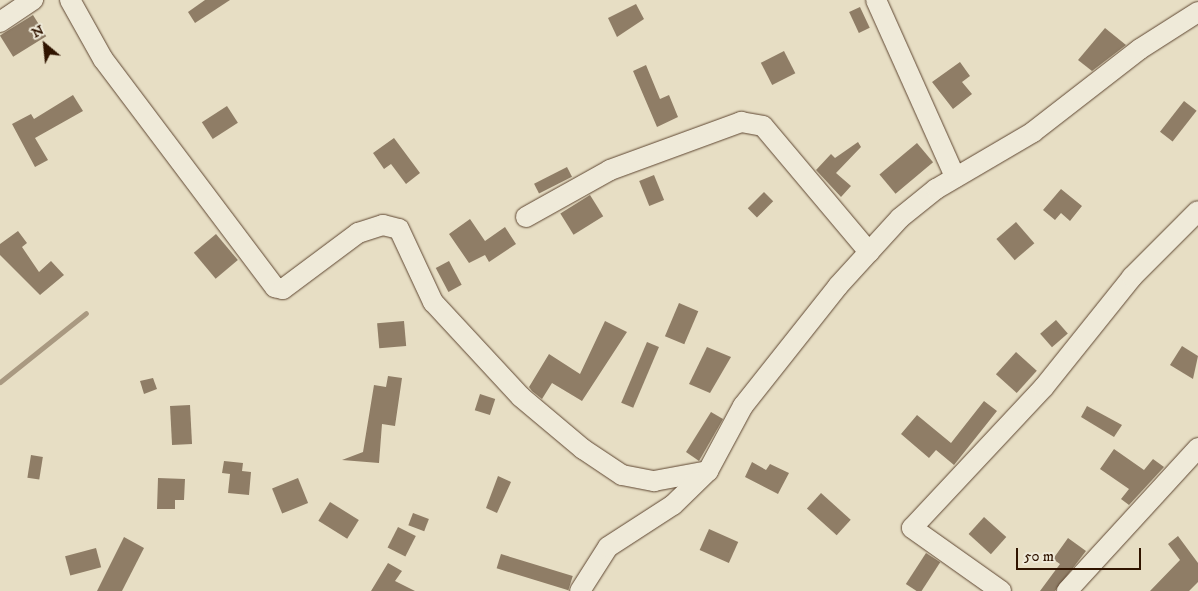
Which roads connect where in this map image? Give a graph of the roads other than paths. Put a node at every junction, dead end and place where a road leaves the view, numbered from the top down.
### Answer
1 (33, 0) edge
2 (70, 0) edge
3 (876, 0) edge
4 (1198, 12) edge
5 (0, 22) edge
6 (955, 177) junction
7 (1198, 210) edge
8 (526, 217) dead end
9 (869, 252) junction
10 (1198, 448) edge
11 (708, 471) junction
12 (580, 591) edge
13 (1001, 591) edge
14 (1067, 591) edge

1 - 5 street
2 - 11 street
3 - 6 street
4 - 6 street
6 - 9 street
7 - 13 street
8 - 9 street
9 - 11 street
10 - 14 street
11 - 12 street

